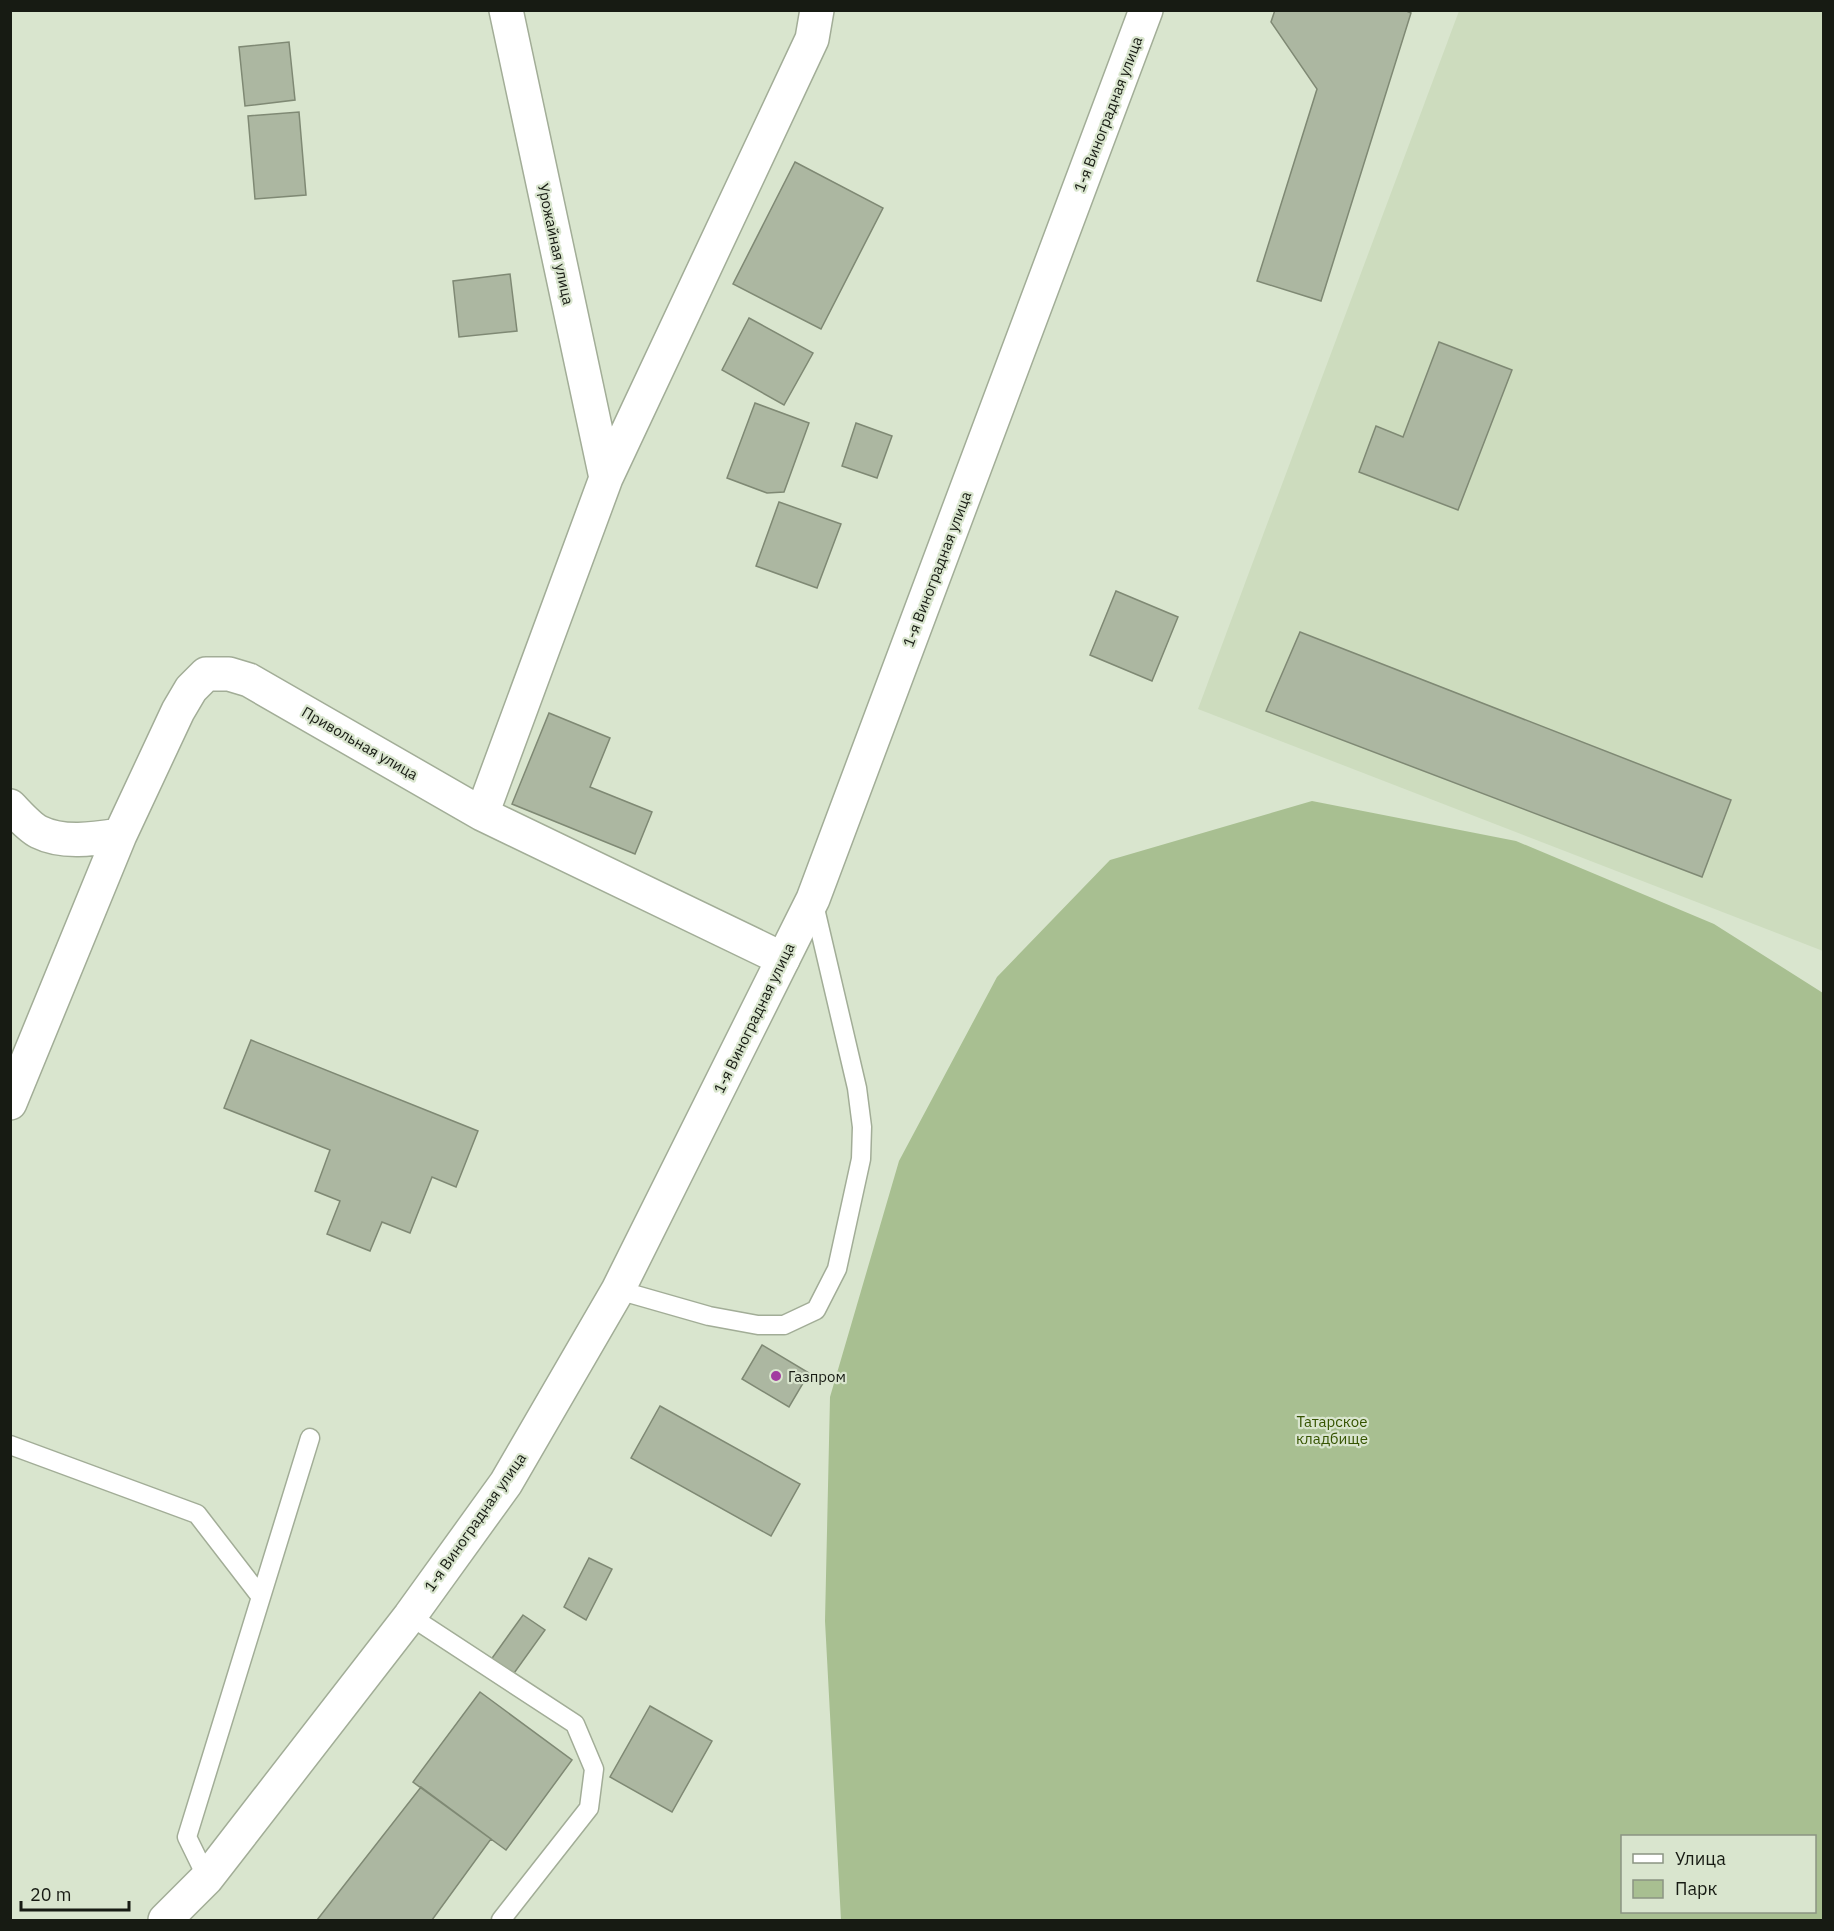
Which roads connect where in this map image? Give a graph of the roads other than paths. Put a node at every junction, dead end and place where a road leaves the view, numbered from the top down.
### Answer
1 (506, 10) edge
2 (817, 10) edge
3 (1146, 10) edge
4 (606, 478) junction
5 (10, 806) edge
6 (482, 814) junction
7 (120, 835) junction
8 (813, 899) junction
9 (783, 959) junction
10 (10, 1103) edge
11 (618, 1290) junction
12 (310, 1438) dead end
13 (10, 1444) edge
14 (261, 1597) junction
15 (410, 1616) junction
16 (207, 1878) junction
17 (165, 1920) edge
18 (501, 1920) edge

1 - 4 street, Урожайная улица
2 - 4 street
3 - 8 street, 1-я Виноградная улица
4 - 6 street
5 - 7 street
6 - 7 street, Привольная улица
6 - 9 street, Привольная улица
7 - 10 street
8 - 9 street, 1-я Виноградная улица
8 - 11 lane
9 - 11 street, 1-я Виноградная улица
11 - 15 street, 1-я Виноградная улица
12 - 14 lane
13 - 14 lane
14 - 16 lane
15 - 16 street, 1-я Виноградная улица
15 - 18 lane
16 - 17 street, 1-я Виноградная улица

